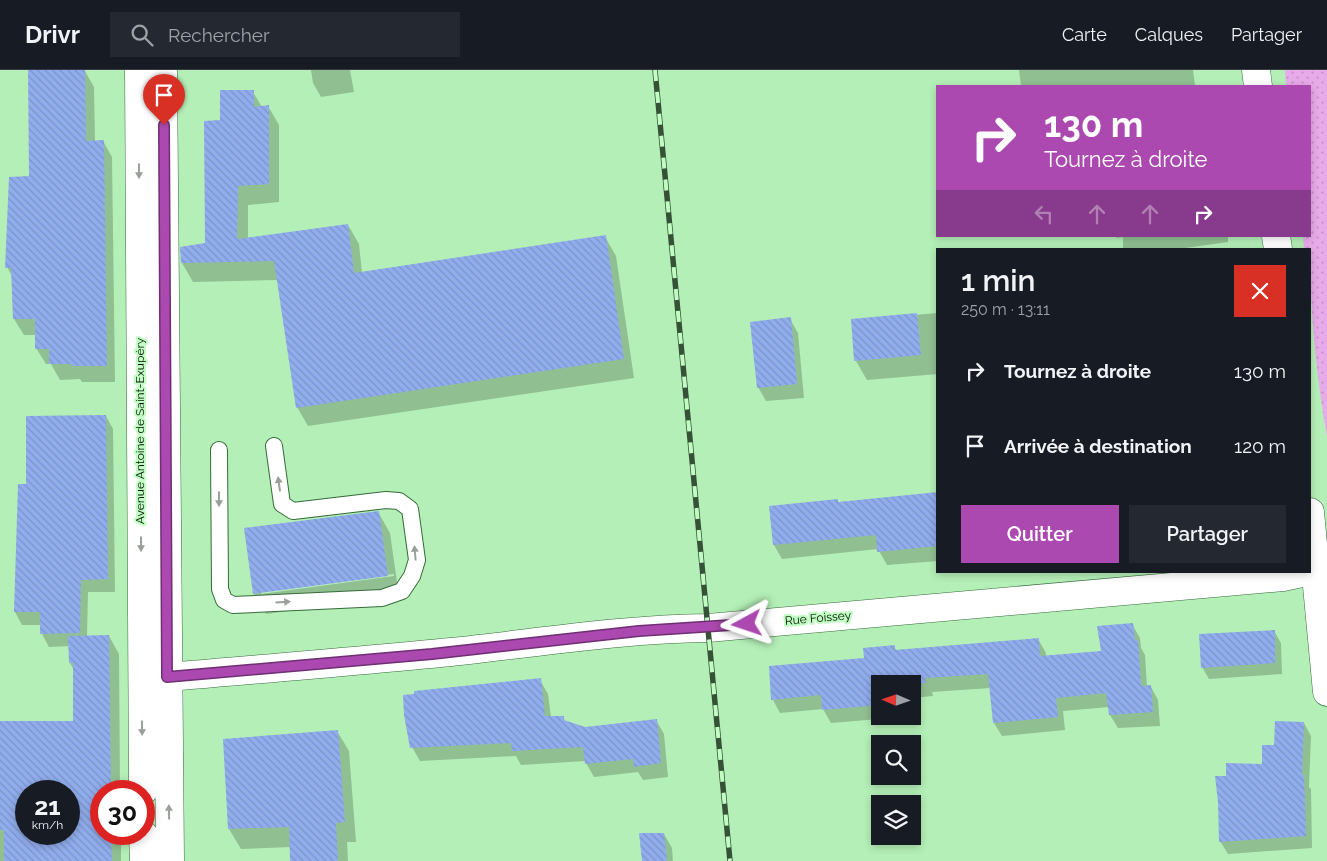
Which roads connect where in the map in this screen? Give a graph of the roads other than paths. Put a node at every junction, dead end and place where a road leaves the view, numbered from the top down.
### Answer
1 (138, 70) edge
2 (163, 70) edge
3 (1256, 70) edge
4 (1258, 85) edge
5 (274, 446) dead end
6 (219, 450) dead end
7 (1311, 517) edge
8 (1322, 569) edge
9 (1302, 573) edge
10 (154, 678) junction
11 (1327, 692) edge
12 (144, 780) edge
13 (143, 845) edge
14 (144, 861) edge
15 (170, 861) edge

1 -> 10 main road, Avenue Antoine de Saint-Exupéry
2 - 10 main road, Avenue Antoine de Saint-Exupéry
3 - 4 main road
6 -> 5 lane
7 - 8 main road
8 - 11 main road
9 - 10 main road, Rue Foissey
10 -> 12 main road, Avenue Antoine de Saint-Exupéry
15 -> 10 main road, Avenue Antoine de Saint-Exupéry
13 - 14 main road

